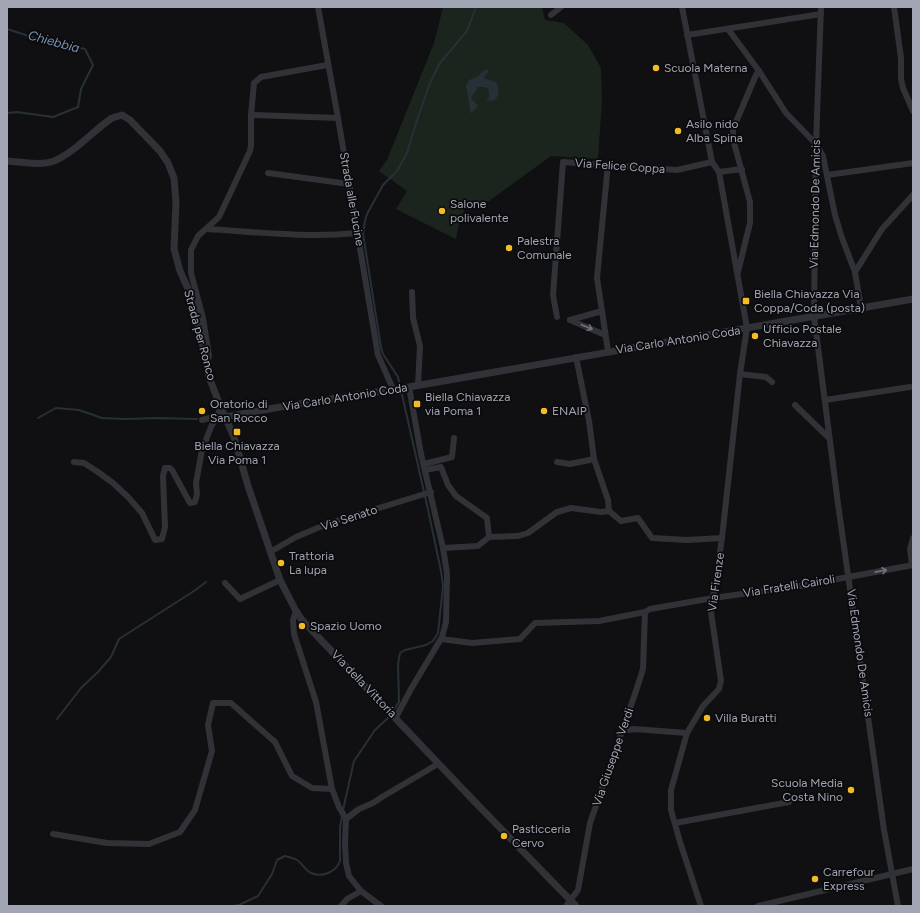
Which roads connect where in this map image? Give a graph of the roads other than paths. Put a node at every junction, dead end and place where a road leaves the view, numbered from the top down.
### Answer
1 (318, 7) edge
2 (561, 7) edge
3 (682, 7) edge
4 (894, 7) edge
5 (821, 10) edge
6 (550, 15) dead end
7 (728, 29) junction
8 (687, 35) junction
9 (327, 65) junction
10 (760, 71) junction
11 (913, 111) edge
12 (251, 115) junction
13 (338, 118) junction
14 (816, 144) junction
15 (7, 161) edge
16 (712, 162) junction
17 (913, 163) edge
18 (608, 164) junction
19 (742, 169) junction
20 (719, 172) junction
21 (268, 173) dead end
22 (827, 175) junction
23 (349, 184) junction
24 (913, 195) edge
25 (207, 229) junction
26 (357, 233) junction
27 (855, 272) junction
28 (738, 275) junction
29 (412, 292) dead end
30 (913, 299) edge
31 (861, 308) junction
32 (602, 311) junction
33 (814, 316) junction
34 (557, 317) dead end
35 (747, 328) junction
36 (605, 335) junction
37 (608, 351) junction
38 (576, 357) junction
39 (207, 362) junction
40 (740, 374) junction
41 (772, 382) dead end
42 (418, 385) junction
43 (409, 386) junction
44 (910, 388) dead end
45 (393, 389) junction
46 (825, 400) junction
47 (795, 405) dead end
48 (221, 408) junction
49 (217, 416) junction
50 (225, 417) junction
51 (202, 420) dead end
52 (454, 438) dead end
53 (829, 438) junction
54 (594, 459) junction
55 (74, 462) dead end
56 (557, 462) dead end
57 (424, 467) junction
58 (431, 492) junction
59 (609, 511) junction
60 (488, 537) junction
61 (722, 538) junction
62 (913, 538) edge
63 (443, 548) junction
64 (270, 552) junction
65 (912, 565) edge
66 (849, 577) junction
67 (280, 580) junction
68 (225, 582) dead end
69 (713, 598) junction
70 (296, 611) junction
71 (645, 612) junction
72 (441, 639) junction
73 (392, 713) junction
74 (622, 731) junction
75 (687, 733) junction
76 (438, 764) junction
77 (332, 789) junction
78 (789, 802) dead end
79 (346, 819) junction
80 (675, 823) junction
81 (53, 834) dead end
82 (913, 869) edge
83 (892, 874) junction
84 (361, 891) junction
85 (570, 900) junction
86 (341, 906) edge
87 (381, 906) edge
88 (566, 906) edge
89 (576, 906) edge
90 (701, 906) edge
91 (758, 906) edge
92 (898, 906) edge

1 - 9 street, Strada alle Fucine
2 - 6 street
3 - 8 street
4 - 11 street
5 - 7 street
5 - 14 street, Via Edmondo De Amicis
7 - 8 street
7 - 10 street
8 - 16 street
9 - 12 street
9 - 13 street, Strada alle Fucine
10 - 14 street
10 - 19 street
12 - 13 street
12 - 25 street
13 - 23 street, Strada alle Fucine
14 - 22 street
14 - 33 street, Via Edmondo De Amicis
15 - 39 street, Strada per Ronco
16 - 18 street, Via Felice Coppa
16 - 20 street
17 - 22 street
18 - 32 street, Via Carlo Antonio Coda
18 - 34 street, Via Felice Coppa
19 - 20 street
19 - 28 street
20 - 28 street
21 - 23 street
22 - 27 street
23 - 26 street, Strada alle Fucine
24 - 27 street
25 - 26 street
25 - 39 street
26 - 45 street, Strada alle Fucine
27 - 31 street
28 - 35 street
29 - 42 street, Via Carlo Antonio Coda
30 - 31 street, Via Carlo Antonio Coda
31 - 33 street, Via Carlo Antonio Coda
32 - 36 street, Via Carlo Antonio Coda
32 -> 36 street, Via Carlo Antonio Coda
33 - 35 street, Via Carlo Antonio Coda
33 - 46 street, Via Edmondo De Amicis
35 - 37 street, Via Carlo Antonio Coda
35 - 40 street, Via Firenze
36 - 37 street, Via Carlo Antonio Coda
37 - 38 street, Via Carlo Antonio Coda
38 - 42 street, Via Carlo Antonio Coda
38 - 54 street
39 - 48 street, Strada per Ronco
40 - 41 street
40 - 61 street, Via Firenze
42 - 43 street, Via Carlo Antonio Coda
43 - 45 street, Via Carlo Antonio Coda
43 - 57 street
44 - 46 street
45 - 50 street, Via Carlo Antonio Coda
46 - 53 street, Via Edmondo De Amicis
47 - 53 street
48 - 49 street
48 - 50 street, Strada per Ronco
49 - 51 street
49 - 55 street
50 - 64 street, Via della Vittoria
52 - 57 street
53 - 66 street, Via Edmondo De Amicis
54 - 56 street
54 - 59 street
57 - 58 street
57 - 60 street
58 - 63 street
58 - 64 street, Via Senato
59 - 60 street
59 - 61 street
60 - 63 street
61 - 69 street, Via Firenze
62 - 65 street
63 - 72 street
64 - 67 street, Via della Vittoria
66 -> 65 street, Via Fratelli Cairoli
66 - 69 street, Via Fratelli Cairoli
66 - 83 street, Via Edmondo De Amicis
67 - 68 street
67 - 70 street, Via della Vittoria
69 - 71 street
69 - 75 street, Via Firenze
70 - 73 street, Via della Vittoria
70 - 77 street
71 - 72 street
71 - 74 street, Via Giuseppe Verdi
72 - 73 street
73 - 76 street, Via della Vittoria
74 - 75 street
74 - 85 street, Via Giuseppe Verdi
75 - 80 street, Via Firenze
76 - 79 street
76 - 85 street, Via della Vittoria
77 - 79 street
77 - 81 street
78 - 80 street
79 - 84 street
80 - 90 street, Via Firenze
82 - 83 street
83 - 91 street
83 - 92 street, Via Edmondo De Amicis
84 - 86 street
84 - 87 street
85 - 88 street, Via Giuseppe Verdi
85 - 89 street, Via della Vittoria

